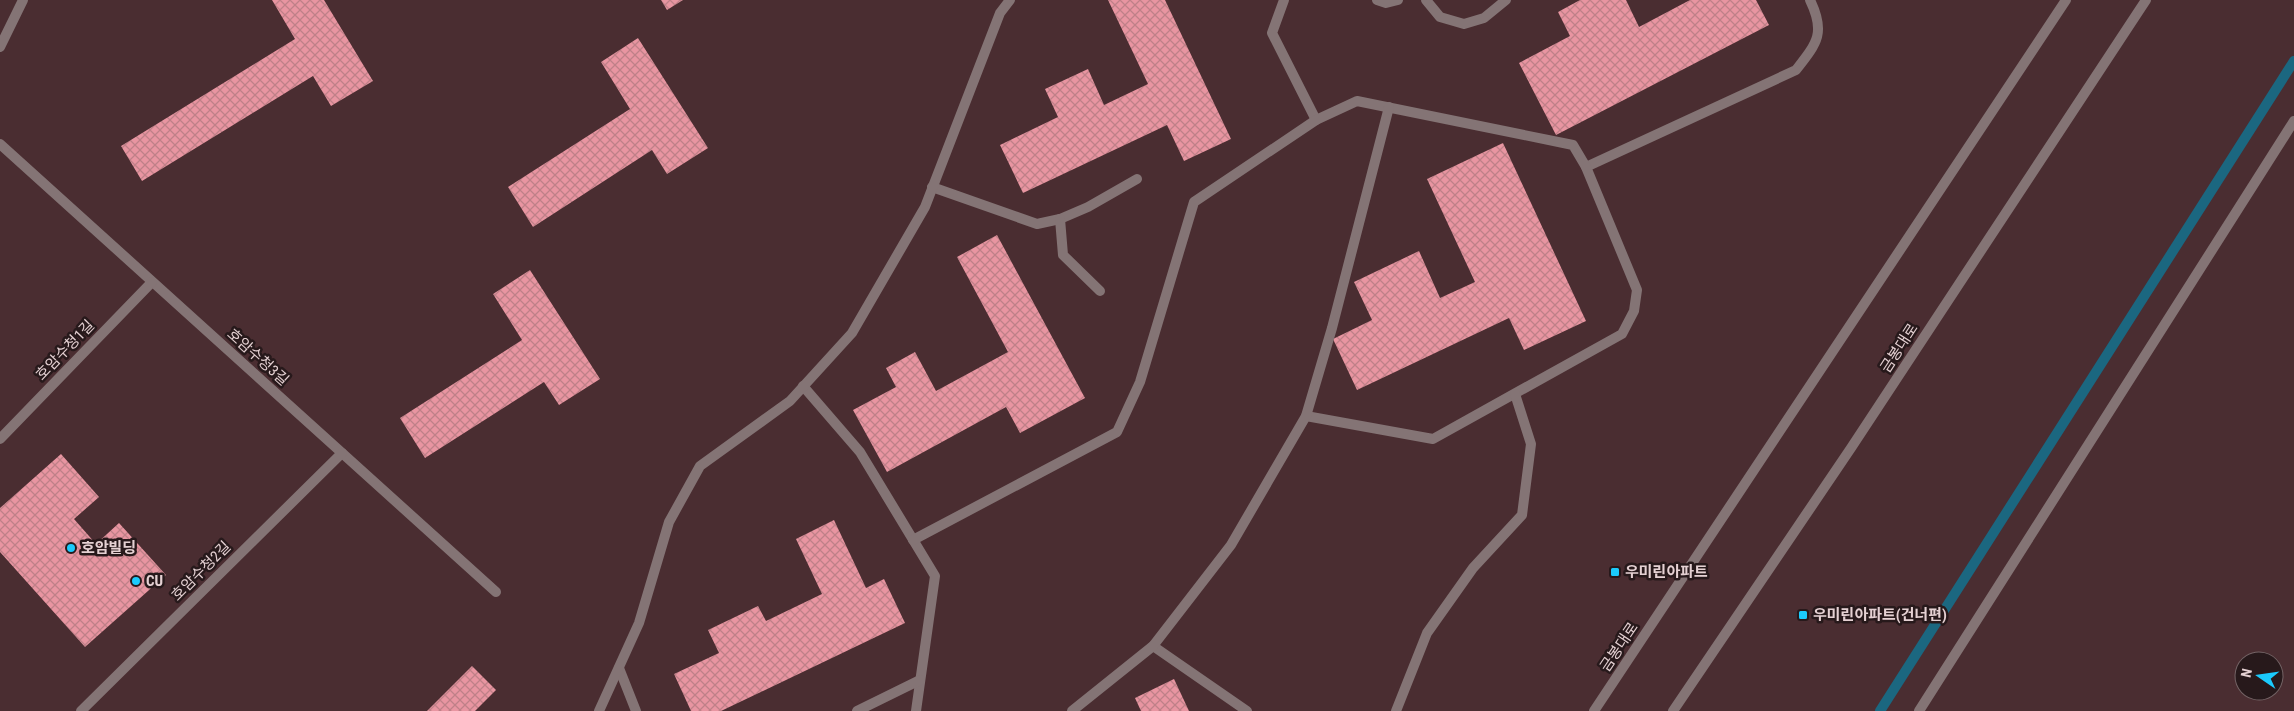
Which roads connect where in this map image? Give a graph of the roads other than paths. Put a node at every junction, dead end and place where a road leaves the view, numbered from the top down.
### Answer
1 (23, 0) edge
2 (1010, 0) edge
3 (1284, 0) edge
4 (1377, 0) edge
5 (1398, 0) edge
6 (1426, 0) edge
7 (1506, 0) edge
8 (1810, 0) edge
9 (2066, 0) edge
10 (2146, 0) edge
11 (0, 47) edge
12 (1388, 107) junction
13 (1316, 120) junction
14 (2294, 121) edge
15 (0, 144) edge
16 (1586, 167) junction
17 (1136, 179) dead end
18 (932, 187) junction
19 (1060, 219) junction
20 (152, 282) junction
21 (1100, 291) dead end
22 (803, 386) junction
23 (1515, 394) junction
24 (1306, 416) junction
25 (0, 439) edge
26 (342, 453) junction
27 (913, 540) junction
28 (496, 592) dead end
29 (1153, 646) junction
30 (619, 668) junction
31 (920, 680) junction
32 (81, 711) edge
33 (599, 711) edge
34 (636, 711) edge
35 (857, 711) edge
36 (916, 711) edge
37 (1072, 711) edge
38 (1247, 711) edge
39 (1396, 711) edge
40 (1594, 711) edge
41 (1673, 711) edge
42 (1919, 711) edge

1 - 11 street
2 - 18 street
3 - 13 street
4 - 5 street
6 - 7 street
8 - 16 street
9 - 40 street, 금봉대로
10 - 41 street, 금봉대로
12 - 13 street
12 - 16 street
12 - 24 street
13 - 27 street
14 - 42 street
15 - 20 street, 호암수청3길
16 - 23 street
17 - 19 street
18 - 19 street
18 - 22 street
19 - 21 street
20 - 25 street, 호암수청1길
20 - 26 street, 호암수청3길
22 - 27 street
22 - 30 street
23 - 24 street
23 - 39 street
24 - 29 street
26 - 28 street, 호암수청3길
26 - 32 street, 호암수청2길
27 - 31 street
29 - 37 street
29 - 38 street
30 - 33 street
30 - 34 street
31 - 35 street
31 - 36 street

